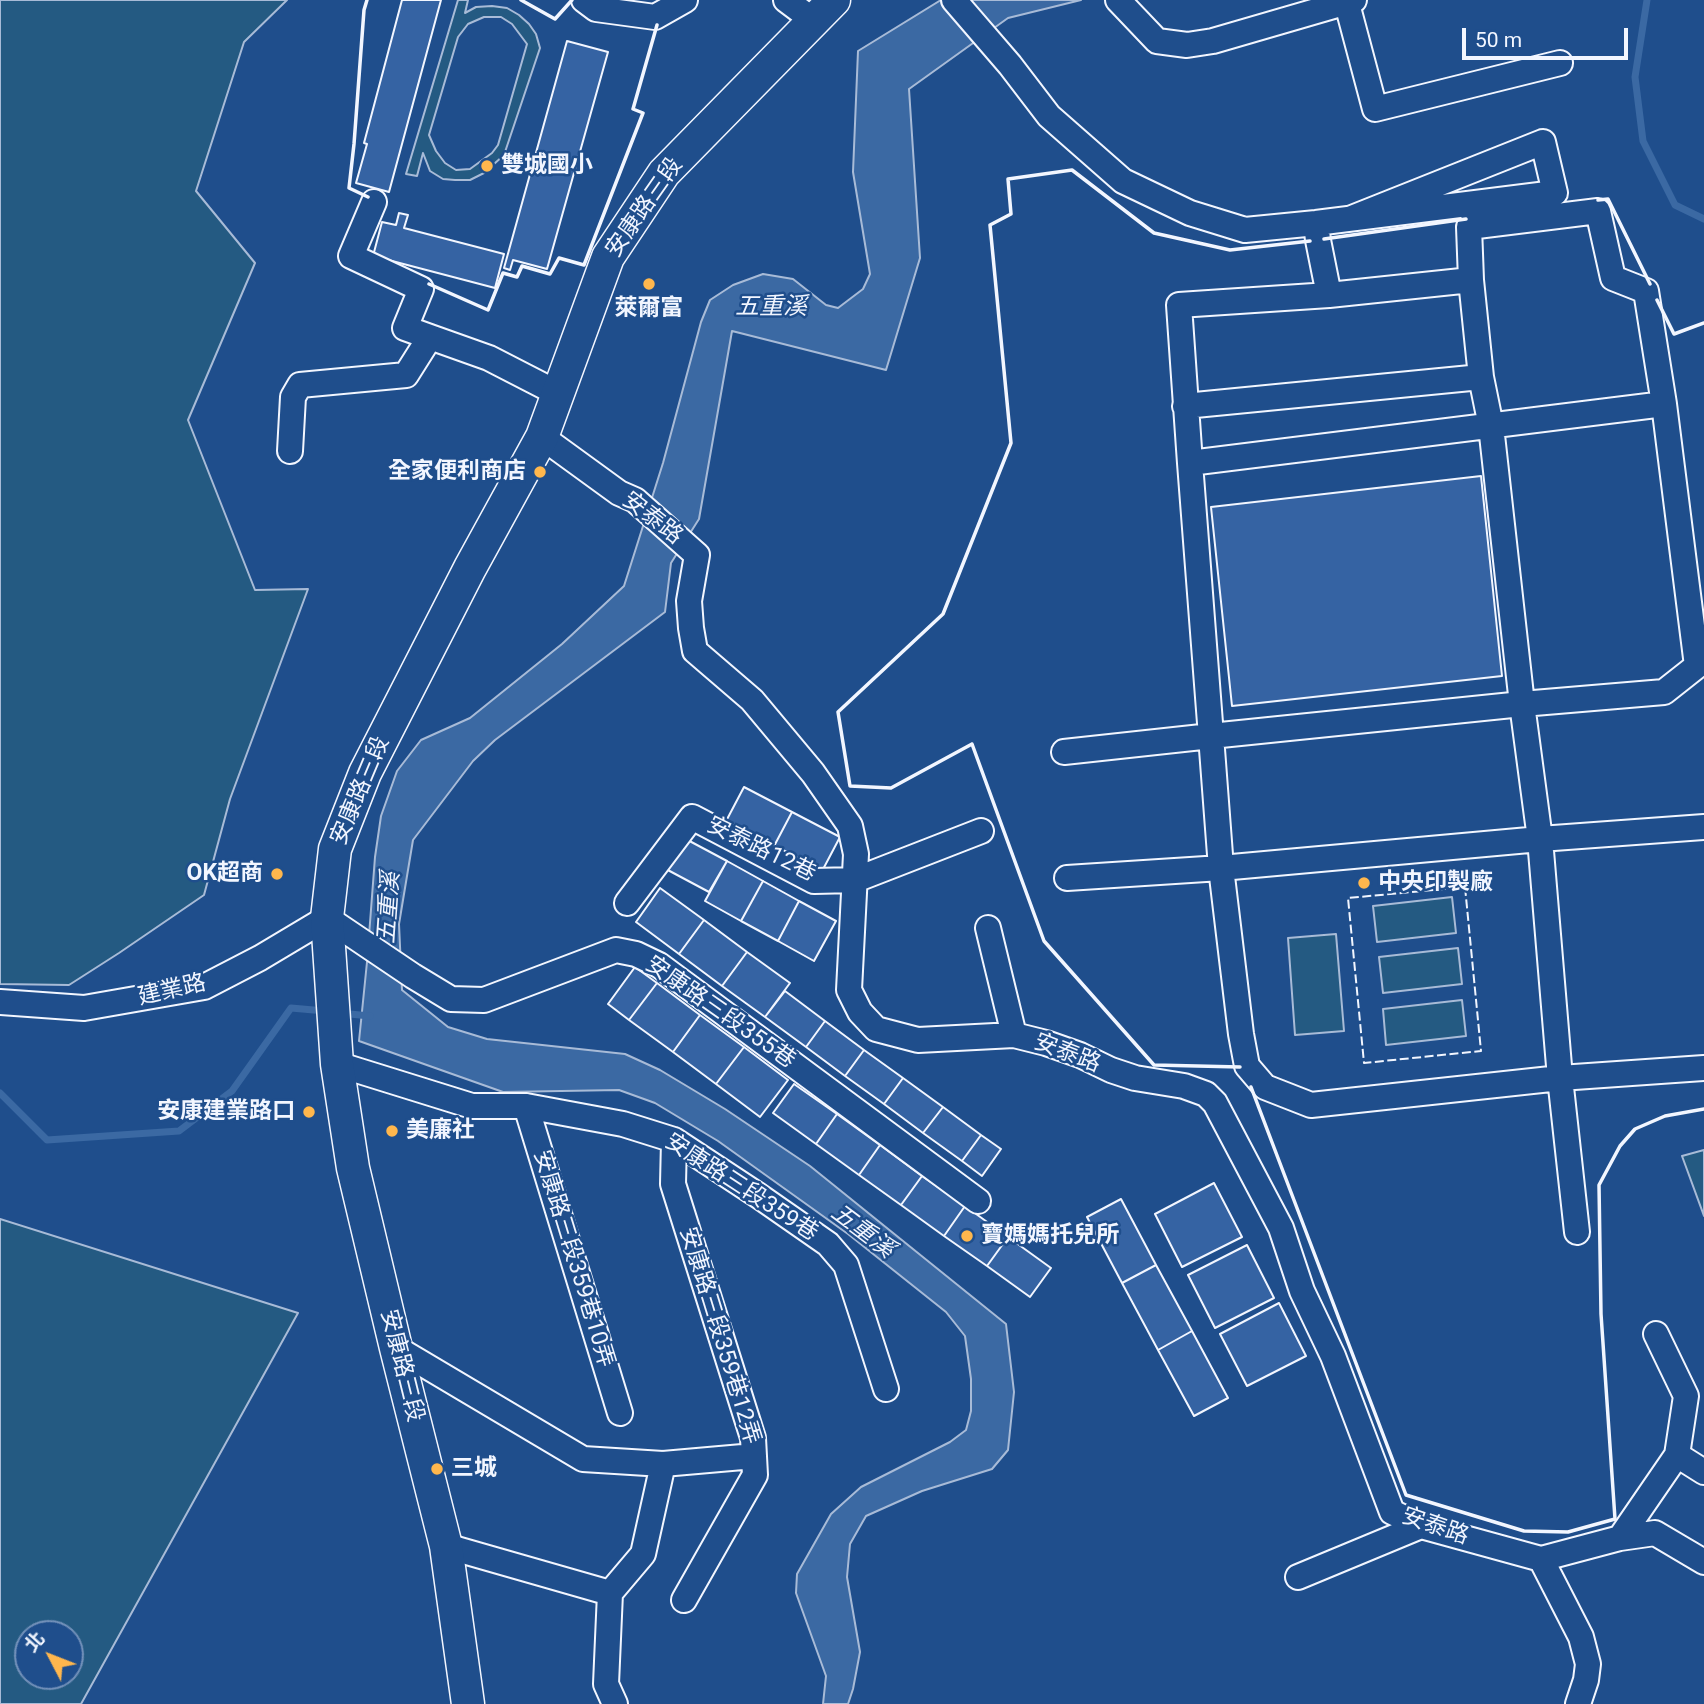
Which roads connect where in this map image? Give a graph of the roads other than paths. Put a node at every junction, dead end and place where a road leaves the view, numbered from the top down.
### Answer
1 (584, 0) edge
2 (685, 0) edge
3 (786, 0) edge
4 (954, 0) edge
5 (1119, 1) edge
6 (1349, 1) edge
7 (824, 11) edge
8 (1560, 63) dead end
9 (374, 202) dead end
10 (1352, 218) junction
11 (1317, 223) junction
12 (1471, 280) junction
13 (1329, 295) junction
14 (430, 337) junction
15 (1481, 377) junction
16 (559, 394) junction
17 (1664, 404) junction
18 (1185, 406) junction
19 (1491, 425) junction
20 (542, 437) junction
21 (290, 450) dead end
22 (1189, 464) junction
23 (1522, 704) junction
24 (1211, 736) junction
25 (1065, 752) dead end
26 (1704, 827) edge
27 (981, 831) dead end
28 (1540, 839) junction
29 (1221, 867) junction
30 (1067, 878) dead end
31 (855, 880) junction
32 (627, 903) dead end
33 (327, 918) junction
34 (988, 928) dead end
35 (0, 1002) edge
36 (1014, 1035) junction
37 (337, 1064) junction
38 (1704, 1068) edge
39 (1560, 1078) junction
40 (526, 1106) junction
41 (674, 1140) junction
42 (978, 1201) dead end
43 (1577, 1232) dead end
44 (1656, 1334) dead end
45 (396, 1348) junction
46 (886, 1389) dead end
47 (620, 1413) dead end
48 (1677, 1455) junction
49 (754, 1456) junction
50 (663, 1464) junction
51 (1704, 1472) edge
52 (1421, 1526) junction
53 (1620, 1538) junction
54 (446, 1546) junction
55 (1541, 1559) junction
56 (1704, 1562) edge
57 (1298, 1577) dead end
58 (610, 1592) junction
59 (684, 1600) dead end
60 (468, 1704) edge
61 (615, 1704) edge
62 (1578, 1704) edge

1 - 2 street
3 - 7 street
4 - 11 street
5 - 6 street
6 - 8 street
7 - 16 main road, 安康路三段
9 - 14 street
10 - 10 street
10 - 11 street
11 - 13 street
12 - 13 street
12 - 15 street
12 - 17 street
13 - 18 street
14 - 16 street
14 - 21 street
15 - 18 street
15 - 19 street
16 - 20 main road, 安康路三段
17 - 19 street
17 - 23 street
18 - 22 street
19 - 22 street
19 - 23 street
20 - 31 street, 安泰路
20 - 33 main road, 安康路三段
22 - 24 street
23 - 24 street
23 - 28 street
24 - 25 street
24 - 29 street
26 - 28 street
27 - 31 street
28 - 29 street
28 - 39 street
29 - 30 street
29 - 39 street
31 - 32 street, 安泰路12巷
31 - 36 street, 安泰路
33 - 35 street, 建業路
33 - 37 main road, 安康路三段
33 - 42 street, 安康路三段355巷
34 - 36 street
36 - 52 street, 安泰路
37 - 40 street, 安康路三段359巷
37 - 45 main road, 安康路三段
38 - 39 street
39 - 43 street
40 - 41 street, 安康路三段359巷
40 - 47 street, 安康路三段359巷10弄
41 - 46 street, 安康路三段359巷
41 - 49 street, 安康路三段359巷12弄
44 - 48 street
45 - 50 street
45 - 54 main road, 安康路三段
48 - 51 street
48 - 53 street
49 - 50 street
49 - 59 street, 安康路三段359巷12弄
50 - 58 street
52 - 55 street, 安泰路
52 - 57 street
53 - 55 street
53 - 56 street
54 - 58 street
54 - 60 main road, 安康路三段
55 - 62 street
58 - 61 street

